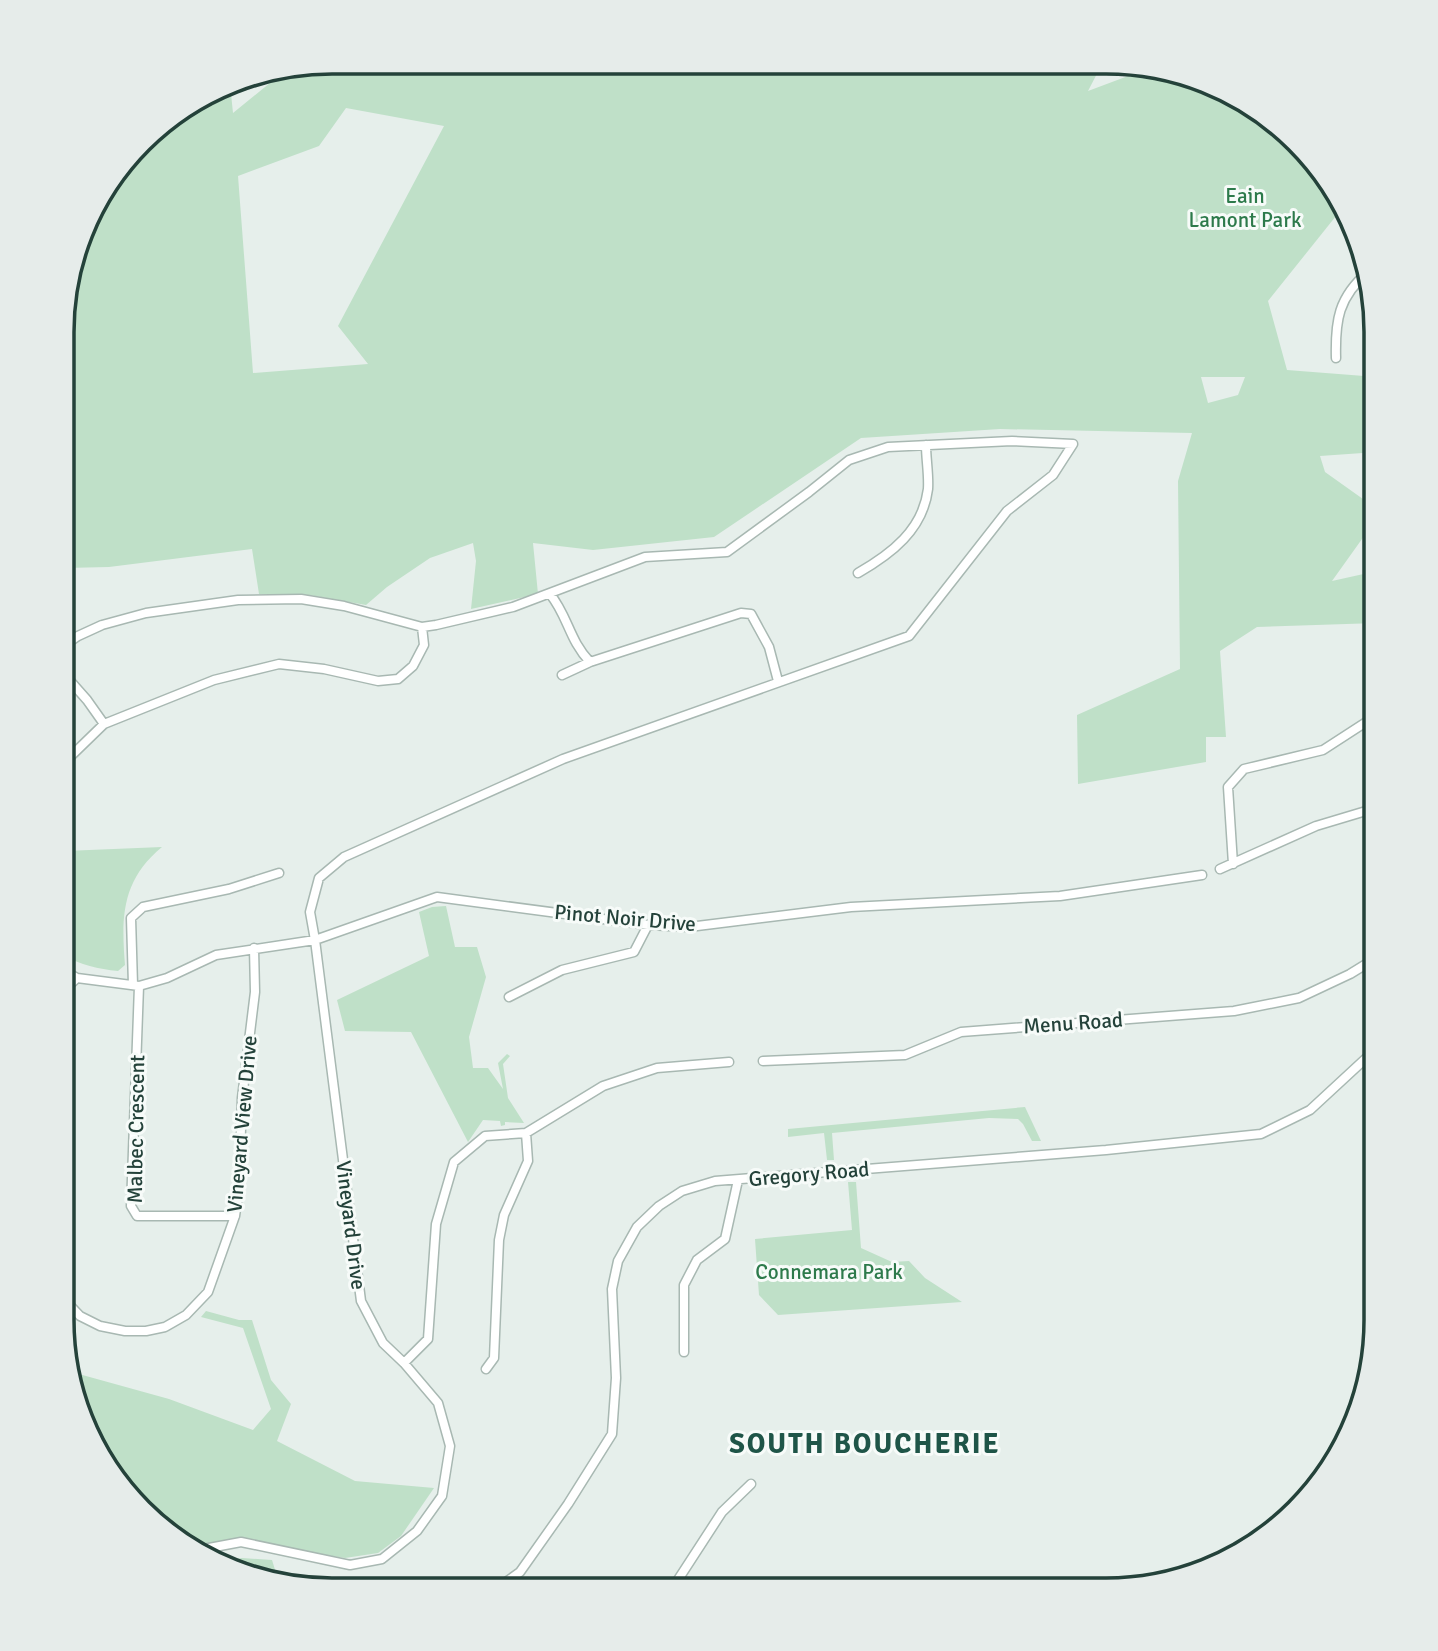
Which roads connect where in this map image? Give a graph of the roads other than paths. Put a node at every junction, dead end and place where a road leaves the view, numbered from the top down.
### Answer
1 (1360, 281) edge
2 (1336, 358) dead end
3 (926, 445) junction
4 (858, 573) dead end
5 (550, 594) junction
6 (422, 627) junction
7 (74, 639) edge
8 (590, 662) junction
9 (562, 675) dead end
10 (778, 681) junction
11 (74, 685) edge
12 (1364, 723) edge
13 (103, 724) junction
14 (74, 753) edge
15 (1364, 812) edge
16 (1233, 864) junction
17 (1220, 869) dead end
18 (279, 873) dead end
19 (1202, 876) dead end
20 (648, 925) junction
21 (315, 940) junction
22 (254, 948) junction
23 (1364, 965) edge
24 (74, 976) edge
25 (77, 978) junction
26 (74, 981) edge
27 (136, 985) junction
28 (509, 998) dead end
29 (1364, 1060) edge
30 (762, 1061) dead end
31 (729, 1062) dead end
32 (526, 1133) junction
33 (738, 1180) junction
34 (235, 1216) junction
35 (74, 1310) edge
36 (684, 1352) dead end
37 (404, 1363) junction
38 (486, 1369) dead end
39 (751, 1484) dead end
40 (211, 1548) edge
41 (512, 1578) edge
42 (679, 1578) edge

1 - 2 street
3 - 4 street
3 - 5 street
3 - 10 street, Vineyard Drive
5 - 6 street
5 - 8 street
6 - 7 street
6 - 13 street
8 - 9 street
8 - 10 street
10 - 21 street, Vineyard Drive
11 - 13 street
12 - 16 street
13 - 14 street
15 - 16 street
16 - 17 street
18 - 27 street
19 - 20 street, Pinot Noir Drive
20 - 21 street, Pinot Noir Drive
20 - 28 street
21 - 22 street, Pinot Noir Drive
21 - 37 street, Vineyard Drive
22 - 27 street, Pinot Noir Drive
22 - 34 street, Vineyard View Drive
23 - 30 street, Menu Road
24 - 25 street, Pinot Noir Drive
25 - 26 street
25 - 27 street, Pinot Noir Drive
27 - 34 street, Malbec Crescent
29 - 33 street, Gregory Road
31 - 32 street
32 - 37 street
32 - 38 street
33 - 36 street
33 - 41 street, Gregory Road
34 - 35 street, Vineyard View Drive
37 - 40 street, Vineyard Drive
39 - 42 street

